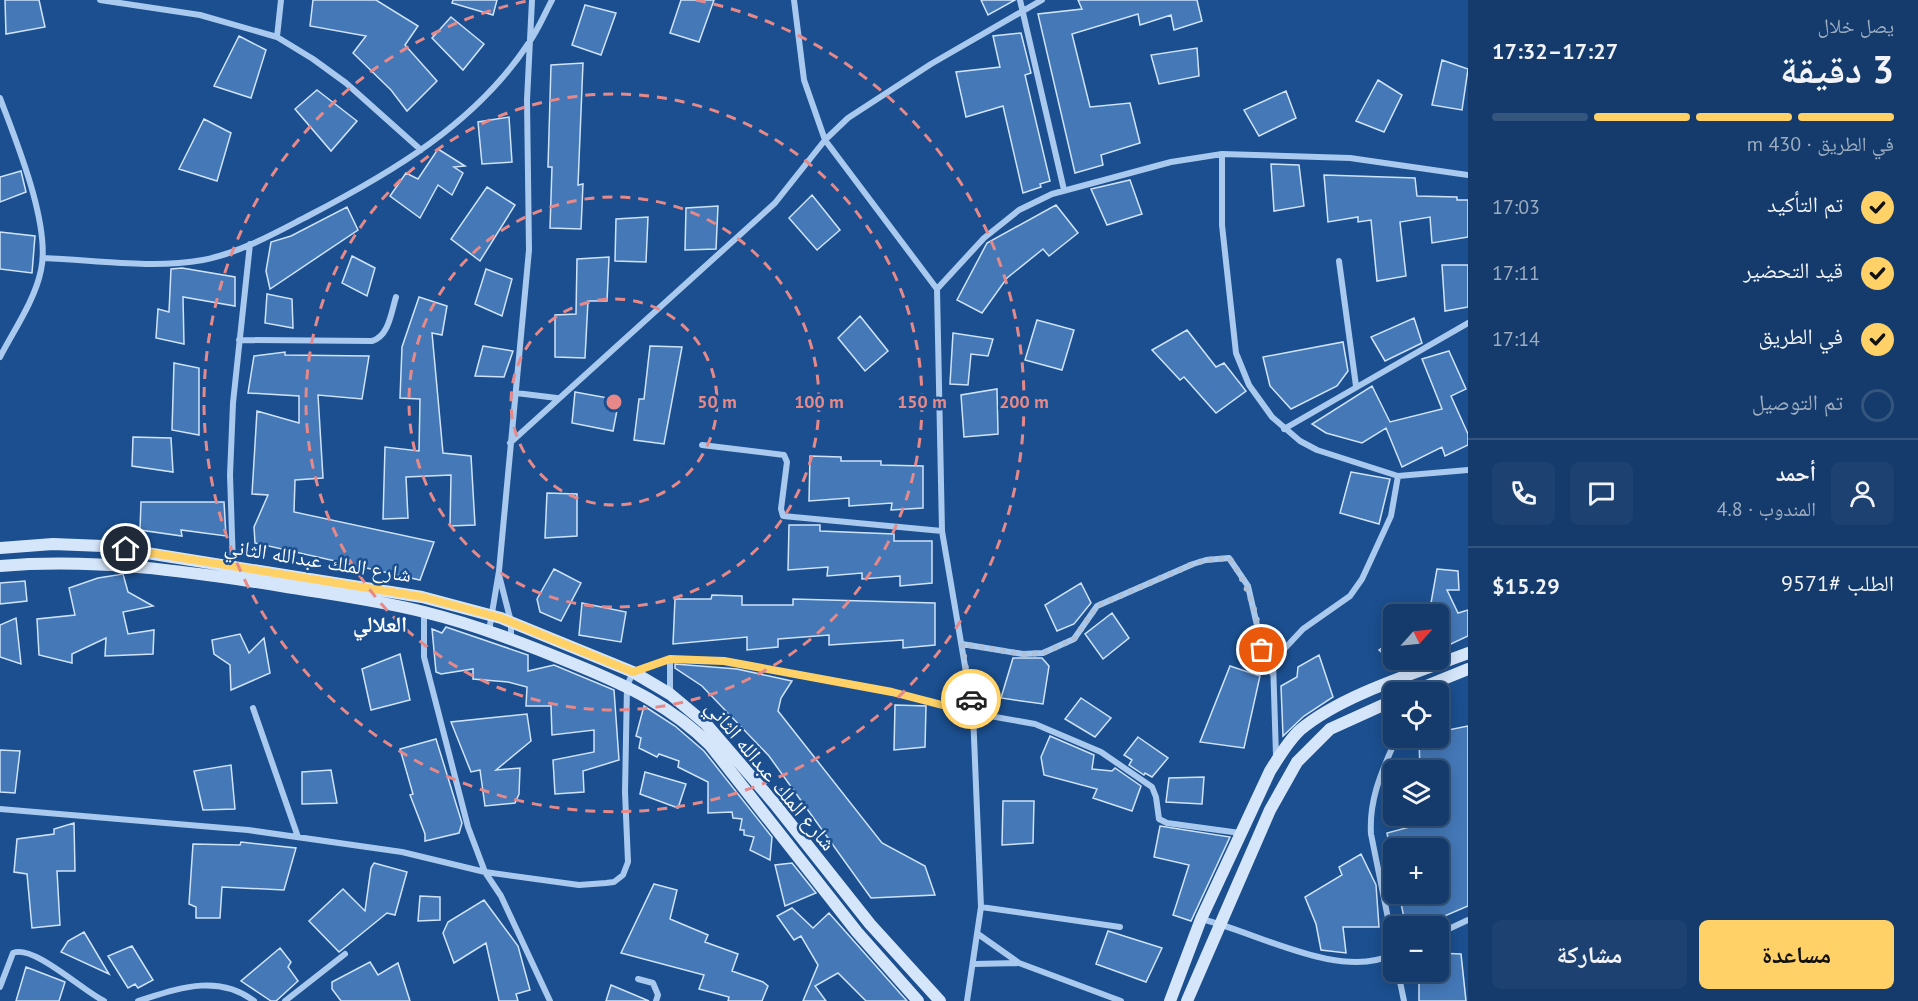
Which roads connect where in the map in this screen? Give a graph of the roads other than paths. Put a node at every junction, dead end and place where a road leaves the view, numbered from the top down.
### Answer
1 (100, 0) edge
2 (281, 0) edge
3 (532, 0) edge
4 (552, 0) edge
5 (794, 0) edge
6 (1020, 0) edge
7 (1042, 0) edge
8 (1024, 10) junction
9 (277, 37) junction
10 (529, 43) junction
11 (0, 98) edge
12 (825, 140) junction
13 (421, 150) junction
14 (1222, 153) junction
15 (1468, 175) edge
16 (1064, 190) junction
17 (250, 244) junction
18 (44, 258) junction
19 (1339, 261) dead end
20 (937, 289) junction
21 (396, 297) dead end
22 (1468, 323) edge
23 (239, 339) junction
24 (0, 357) edge
25 (1356, 386) junction
26 (516, 393) junction
27 (557, 398) junction
28 (1284, 429) junction
29 (510, 443) junction
30 (702, 445) dead end
31 (1468, 470) edge
32 (1398, 476) junction
33 (942, 531) junction
34 (0, 548) edge
35 (233, 565) junction
36 (0, 566) edge
37 (499, 571) junction
38 (424, 612) junction
39 (491, 615) junction
40 (510, 621) junction
41 (489, 631) junction
42 (511, 639) junction
43 (962, 644) junction
44 (1468, 653) edge
45 (670, 659) junction
46 (1468, 669) edge
47 (633, 672) junction
48 (1272, 673) junction
49 (1436, 682) edge
50 (627, 686) junction
51 (670, 694) junction
52 (1383, 705) edge
53 (252, 708) dead end
54 (973, 713) junction
55 (1392, 748) edge
56 (1277, 760) junction
57 (0, 809) edge
58 (1240, 833) junction
59 (298, 837) junction
60 (485, 872) junction
61 (981, 908) junction
62 (1388, 916) edge
63 (1201, 919) junction
64 (1468, 920) edge
65 (1221, 924) junction
66 (1120, 927) dead end
67 (1449, 929) edge
68 (978, 934) junction
69 (345, 954) dead end
70 (1383, 960) edge
71 (1019, 963) junction
72 (974, 964) junction
73 (638, 980) dead end
74 (1400, 982) edge
75 (0, 987) edge
76 (104, 1001) edge
77 (138, 1001) edge
78 (254, 1001) edge
79 (285, 1001) edge
80 (550, 1001) edge
81 (656, 1001) edge
82 (918, 1001) edge
83 (940, 1001) edge
84 (967, 1001) edge
85 (1121, 1001) edge
86 (1170, 1001) edge
87 (1187, 1001) edge
88 (1404, 1001) edge

1 - 9 street
2 - 9 street
3 - 10 street
4 - 10 street
5 - 12 street
6 - 8 street
7 - 8 street
8 - 12 street
8 - 16 street
9 - 13 street
10 - 13 street
10 - 26 street
11 - 18 street
12 - 20 street
12 - 27 street
13 - 17 street
14 - 15 street
14 - 16 street
14 - 28 street
16 - 20 street
17 - 18 street
17 - 23 street
18 - 24 street
19 - 25 street
20 - 33 street
21 - 23 street
22 - 25 street
23 - 35 street
25 - 28 street
26 - 27 street
26 - 29 street
27 - 29 street
28 - 32 street
29 - 37 street
30 - 33 street
31 - 32 street
32 - 48 street
33 - 43 street
34 - 35 main road, شارع الملك عبدالله الثاني
35 - 39 main road, شارع الملك عبدالله الثاني
36 - 38 main road, شارع الملك عبدالله الثاني
37 - 39 street
37 - 40 street
38 - 41 main road, شارع الملك عبدالله الثاني
38 - 60 street
39 - 40 main road, شارع الملك عبدالله الثاني
39 - 41 street
40 - 42 street
40 - 47 main road, شارع الملك عبدالله الثاني
41 - 42 main road, شارع الملك عبدالله الثاني
42 - 50 main road, شارع الملك عبدالله الثاني
43 - 48 street
43 - 54 street
44 - 56 main road
45 - 47 street
45 - 51 street
45 - 54 street
46 - 49 main road
47 - 50 street
47 - 51 main road, شارع الملك عبدالله الثاني
48 - 56 street
50 - 60 street
50 - 82 main road, شارع الملك عبدالله الثاني
51 - 83 main road, شارع الملك عبدالله الثاني
52 - 65 main road
53 - 59 street
54 - 58 street
54 - 61 street
55 - 62 street
56 - 58 main road
57 - 59 street
58 - 63 main road
59 - 60 street
60 - 80 street
61 - 66 street
61 - 68 street
63 - 65 street
63 - 86 main road
64 - 67 street
65 - 70 street
65 - 87 main road
68 - 71 street
68 - 72 street
69 - 79 street
71 - 72 street
71 - 85 street
72 - 84 street
73 - 81 street
74 - 88 street
75 - 76 street
77 - 78 street

